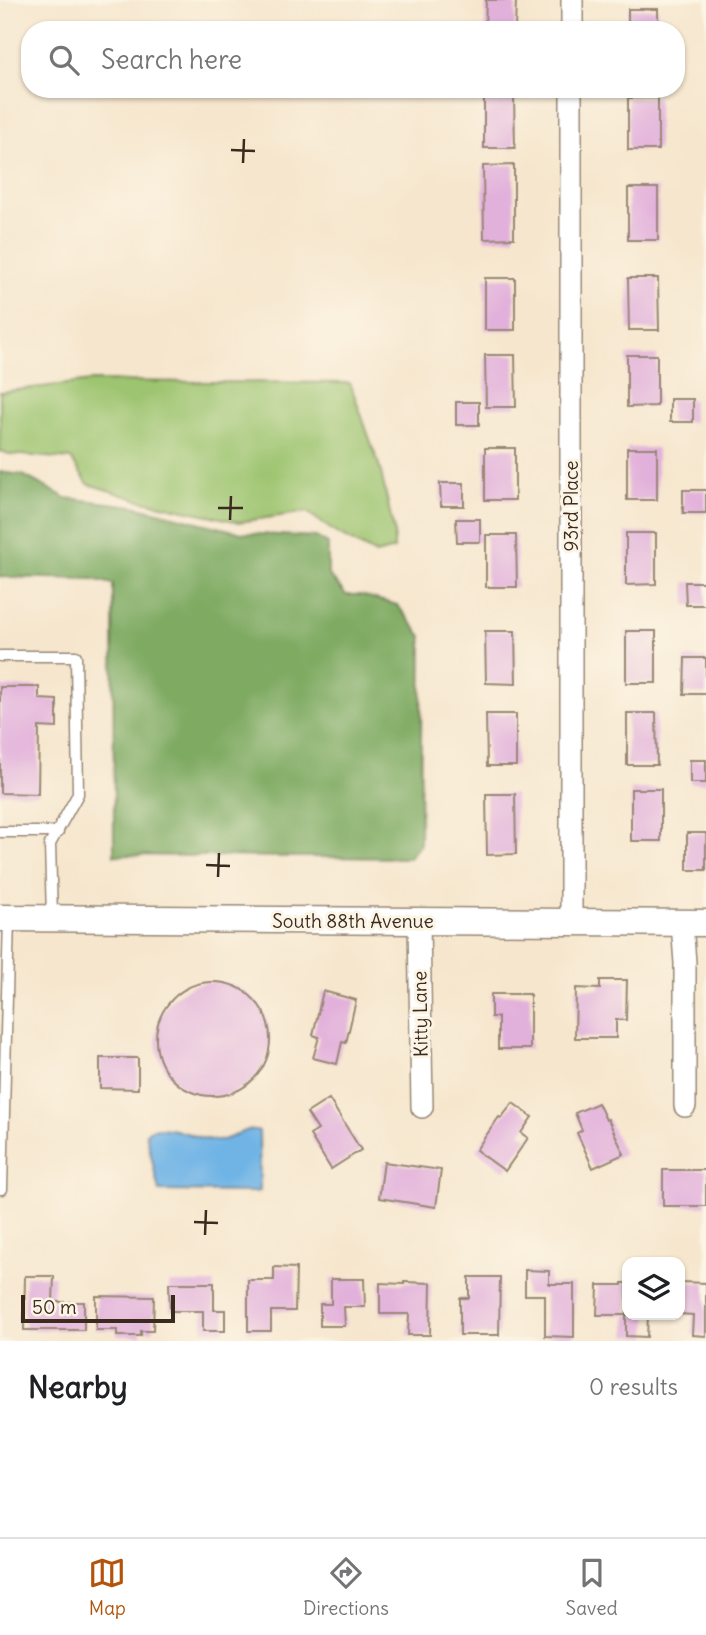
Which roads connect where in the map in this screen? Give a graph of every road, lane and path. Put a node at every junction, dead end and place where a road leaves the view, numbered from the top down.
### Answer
1 (572, 0) edge
2 (572, 21) edge
3 (572, 98) edge
4 (0, 656) edge
5 (0, 832) edge
6 (58, 832) junction
7 (4, 918) edge
8 (52, 918) junction
9 (419, 922) junction
10 (571, 922) junction
11 (694, 923) edge
12 (685, 1106) dead end
13 (422, 1107) dead end
14 (2, 1131) edge
15 (0, 1189) edge

1 - 2 street
3 - 10 street, 93rd Place
4 - 6 lane
5 - 6 lane
6 - 8 lane
7 - 8 street, South 88th Avenue
7 - 14 lane
8 - 9 street, South 88th Avenue
9 - 10 street, South 88th Avenue
9 - 13 street, Kitty Lane
10 - 11 street, South 88th Avenue
11 - 12 street
14 - 15 lane

